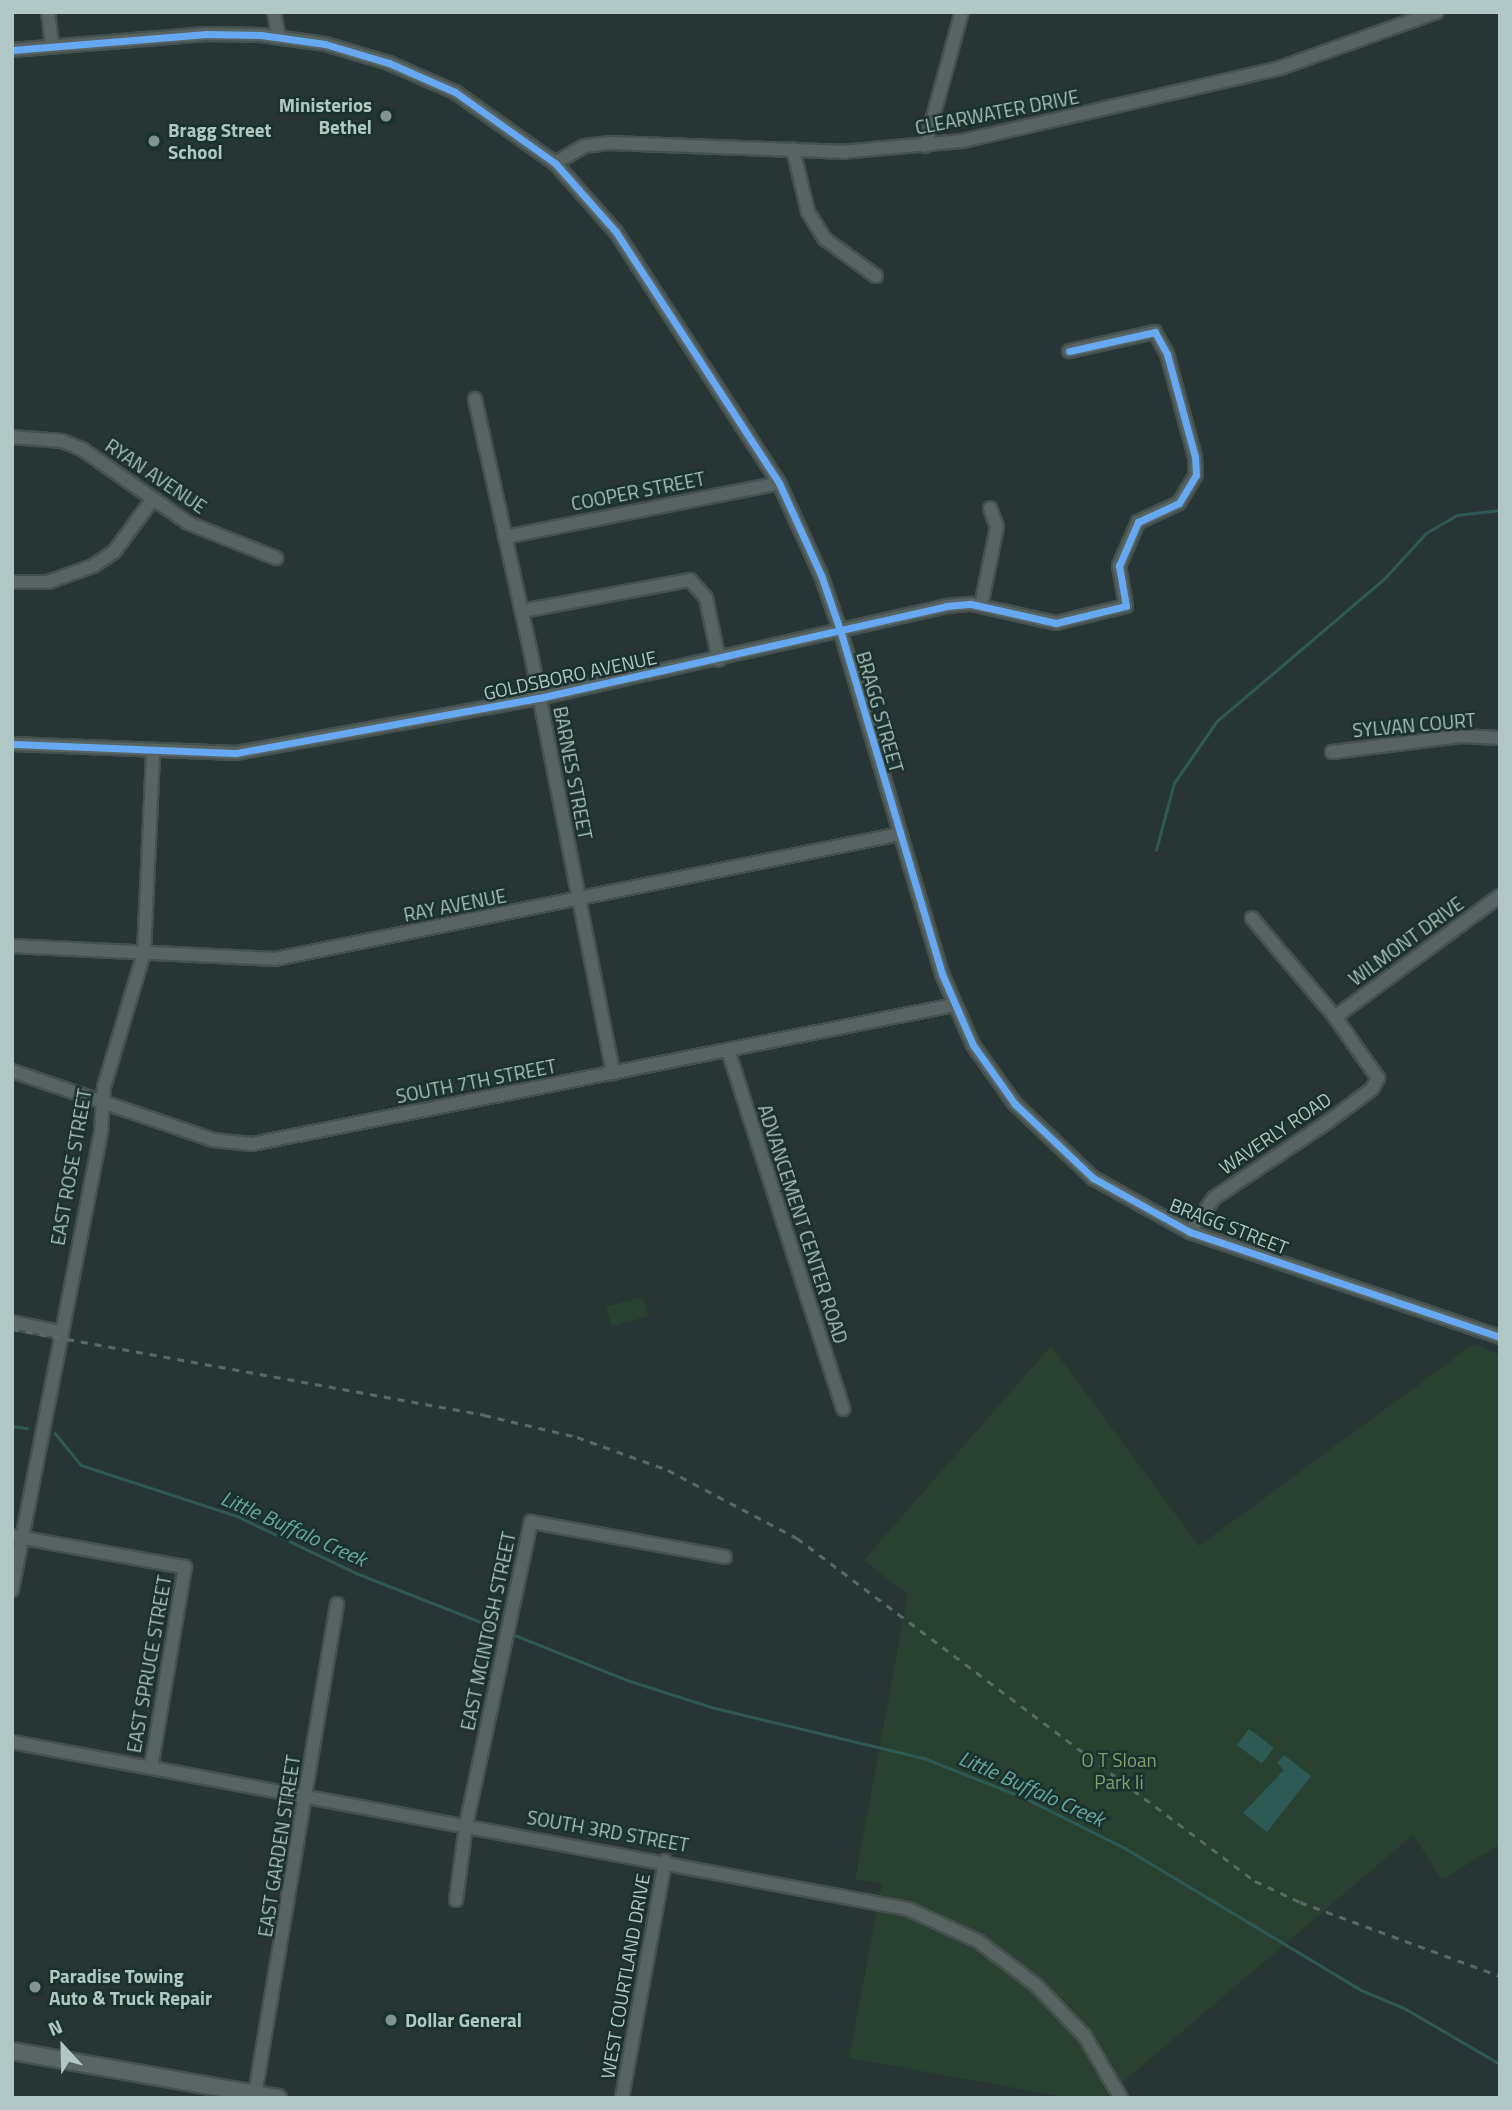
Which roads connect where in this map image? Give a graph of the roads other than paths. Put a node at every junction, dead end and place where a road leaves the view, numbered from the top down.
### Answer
1 (48, 12) edge
2 (274, 12) edge
3 (962, 12) edge
4 (1436, 12) edge
5 (279, 37) junction
6 (52, 47) junction
7 (12, 50) edge
8 (925, 146) junction
9 (793, 149) junction
10 (555, 163) junction
11 (876, 276) dead end
12 (1069, 351) dead end
13 (475, 399) dead end
14 (12, 438) edge
15 (779, 483) junction
16 (152, 500) junction
17 (990, 508) dead end
18 (505, 537) junction
19 (276, 558) dead end
20 (12, 582) edge
21 (981, 606) junction
22 (522, 611) junction
23 (841, 633) junction
24 (719, 660) junction
25 (539, 698) junction
26 (1500, 738) edge
27 (12, 744) edge
28 (153, 752) junction
29 (1332, 752) dead end
30 (900, 834) junction
31 (1500, 896) edge
32 (579, 899) junction
33 (1252, 918) dead end
34 (12, 946) edge
35 (144, 953) junction
36 (954, 1005) junction
37 (1335, 1017) junction
38 (728, 1050) junction
39 (12, 1070) edge
40 (613, 1073) junction
41 (103, 1102) junction
42 (1190, 1232) junction
43 (12, 1322) edge
44 (60, 1332) junction
45 (1500, 1337) edge
46 (843, 1409) dead end
47 (17, 1537) edge
48 (725, 1557) dead end
49 (12, 1590) edge
50 (337, 1604) dead end
51 (12, 1742) edge
52 (151, 1767) junction
53 (308, 1796) junction
54 (466, 1825) junction
55 (665, 1861) junction
56 (456, 1900) dead end
57 (12, 2052) edge
58 (255, 2094) junction
59 (278, 2098) edge
60 (622, 2098) edge
61 (1121, 2098) edge

1 - 6 street
2 - 5 street
3 - 8 street
4 - 8 street, CLEARWATER DRIVE
5 - 6 street, BRAGG STREET
5 - 10 street, BRAGG STREET
6 - 7 street, BRAGG STREET
8 - 9 street, CLEARWATER DRIVE
9 - 10 street, CLEARWATER DRIVE
9 - 11 street
10 - 15 street, BRAGG STREET
12 - 21 street, GOLDSBORO AVENUE
13 - 18 street, BARNES STREET
14 - 16 street, RYAN AVENUE
15 - 18 street, COOPER STREET
15 - 23 street, BRAGG STREET
16 - 19 street, RYAN AVENUE
16 - 20 street
17 - 21 street
18 - 22 street, BARNES STREET
21 - 23 street, GOLDSBORO AVENUE
22 - 24 street
22 - 25 street, BARNES STREET
23 - 24 street, GOLDSBORO AVENUE
23 - 30 street, BRAGG STREET
24 - 25 street, GOLDSBORO AVENUE
25 - 28 street, GOLDSBORO AVENUE
25 - 32 street, BARNES STREET
26 - 29 street, SYLVAN COURT
27 - 28 street, GOLDSBORO AVENUE
28 - 35 street, EAST ROSE STREET
30 - 32 street, RAY AVENUE
30 - 36 street, BRAGG STREET
31 - 37 street, WILMONT DRIVE
32 - 35 street, RAY AVENUE
32 - 40 street, BARNES STREET
33 - 37 street
34 - 35 street, RAY AVENUE
35 - 41 street, EAST ROSE STREET
36 - 38 street, SOUTH 7TH STREET
36 - 42 street, BRAGG STREET
37 - 42 street, WAVERLY ROAD
38 - 40 street, SOUTH 7TH STREET
38 - 46 street, ADVANCEMENT CENTER ROAD
39 - 41 street, SOUTH 7TH STREET
40 - 41 street, SOUTH 7TH STREET
41 - 44 street, EAST ROSE STREET
42 - 45 street, BRAGG STREET
43 - 44 street
44 - 47 street, EAST ROSE STREET
47 - 49 street, EAST ROSE STREET
47 - 52 street, EAST SPRUCE STREET
48 - 54 street, EAST MCINTOSH STREET
50 - 53 street, EAST GARDEN STREET
51 - 52 street, SOUTH 3RD STREET
52 - 53 street, SOUTH 3RD STREET
53 - 54 street, SOUTH 3RD STREET
53 - 58 street, EAST GARDEN STREET
54 - 55 street, SOUTH 3RD STREET
54 - 56 street, EAST MCINTOSH STREET
55 - 60 street, WEST COURTLAND DRIVE
55 - 61 street, SOUTH 3RD STREET
57 - 58 main road
58 - 59 main road

